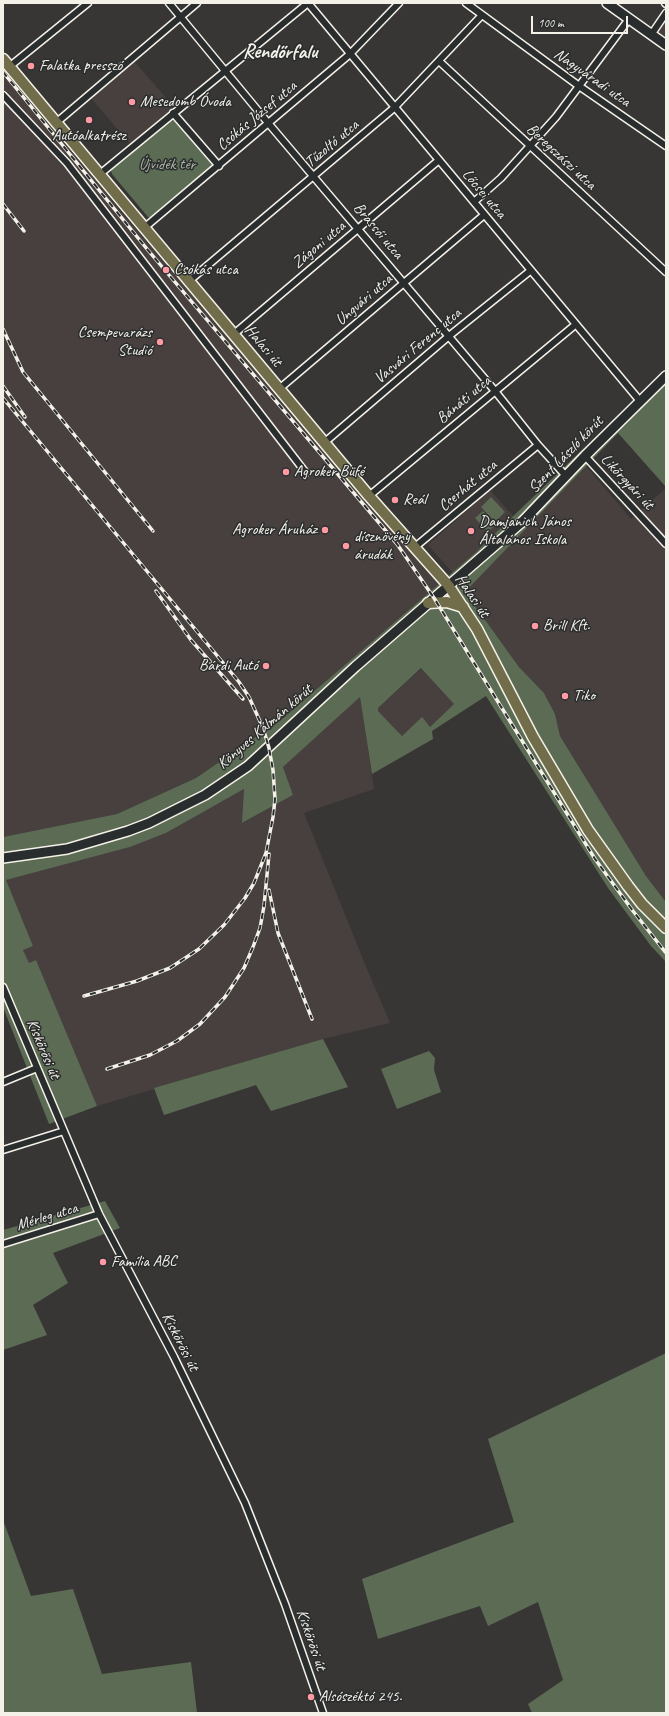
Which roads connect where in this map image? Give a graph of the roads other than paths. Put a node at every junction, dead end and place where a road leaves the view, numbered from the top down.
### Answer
1 (88, 3) edge
2 (169, 3) edge
3 (197, 3) edge
4 (308, 3) edge
5 (399, 3) edge
6 (466, 3) edge
7 (607, 3) edge
8 (666, 13) edge
9 (482, 15) junction
10 (180, 17) junction
11 (629, 19) junction
12 (651, 35) junction
13 (666, 46) edge
14 (350, 54) junction
15 (439, 61) junction
16 (6, 63) edge
17 (225, 71) junction
18 (579, 86) junction
19 (3, 95) edge
20 (394, 108) junction
21 (173, 113) junction
22 (57, 122) junction
23 (269, 124) junction
24 (666, 146) edge
25 (530, 147) junction
26 (439, 160) junction
27 (219, 166) junction
28 (100, 174) junction
29 (314, 176) junction
30 (474, 202) junction
31 (484, 215) junction
32 (144, 228) junction
33 (359, 229) junction
34 (530, 270) junction
35 (666, 272) edge
36 (189, 281) junction
37 (404, 283) junction
38 (575, 325) junction
39 (234, 334) junction
40 (449, 336) junction
41 (666, 376) edge
42 (279, 389) junction
43 (495, 391) junction
44 (640, 402) junction
45 (324, 442) junction
46 (538, 445) junction
47 (585, 456) junction
48 (306, 472) dead end
49 (566, 476) junction
50 (369, 496) junction
51 (666, 544) edge
52 (415, 547) junction
53 (448, 585) junction
54 (428, 603) junction
55 (463, 607) junction
56 (3, 858) edge
57 (666, 928) edge
58 (3, 987) edge
59 (6, 1004) edge
60 (37, 1068) junction
61 (3, 1082) edge
62 (64, 1131) junction
63 (3, 1150) edge
64 (99, 1214) junction
65 (3, 1244) edge
66 (322, 1713) edge

1 - 16 street
2 - 10 street, Brassói utca
3 - 10 street
4 - 14 street, Lőcsei utca
4 - 17 street
5 - 14 street, Csókás József utca
6 - 9 street, Nagyváradi utca
7 - 11 street
8 - 12 street
9 - 15 street, Tűzoltó utca
9 - 18 street, Nagyváradi utca
10 - 17 street, Brassói utca
10 - 22 street
11 - 12 street
11 - 18 street
12 - 13 street
14 - 20 street, Lőcsei utca
14 - 23 street, Csókás József utca
15 - 20 street, Tűzoltó utca
15 - 25 street, Beregszászi utca
16 - 22 main road, Halasi út
17 - 21 street
17 - 23 street, Brassói utca
18 - 24 street, Nagyváradi utca
18 - 25 street
19 - 48 street
20 - 26 street, Lőcsei utca
20 - 29 street, Tűzoltó utca
21 - 27 street
21 - 28 street
22 - 28 main road, Halasi út
23 - 27 street, Csókás József utca
23 - 29 street, Brassói utca
25 - 30 street
25 - 35 street, Beregszászi utca
26 - 30 street, Lőcsei utca
26 - 33 street, Zágoni utca
27 - 32 street, Csókás József utca
28 - 32 main road, Halasi út
29 - 33 street, Brassói utca
29 - 36 street, Tűzoltó utca
30 - 31 street, Lőcsei utca
31 - 34 street, Lőcsei utca
31 - 37 street, Ungvári utca
32 - 36 main road, Halasi út
33 - 37 street, Brassói utca
33 - 39 street, Zágoni utca
34 - 38 street, Lőcsei utca
34 - 40 street, Vasvári Ferenc utca
36 - 39 main road, Halasi út
37 - 40 street, Brassói utca
37 - 42 street, Ungvári utca
38 - 43 street, Bánáti utca
38 - 44 street, Lőcsei utca
39 - 42 main road, Halasi út
40 - 43 street, Brassói utca
40 - 45 street, Vasvári Ferenc utca
41 - 44 street, Szent László körút
42 - 45 main road, Halasi út
43 - 46 street, Brassói utca
43 - 50 street, Bánáti utca
44 - 47 street, Szent László körút
45 - 50 main road, Halasi út
46 - 49 street, Brassói utca
46 - 52 street, Cserhát utca
47 - 49 street, Szent László körút
47 - 51 street, Likőrgyári út
49 - 53 street, Szent László körút
50 - 52 main road, Halasi út
52 - 53 main road, Halasi út
53 - 54 street, Könyves Kálmán körút
53 - 55 main road, Halasi út
54 - 55 main road
54 - 56 street, Könyves Kálmán körút
55 - 57 main road, Halasi út
58 - 59 street, Kiskőrösi út
59 - 60 street, Kiskőrösi út
60 - 61 street
60 - 62 street, Kiskőrösi út
62 - 63 street
62 - 64 street, Kiskőrösi út
64 - 65 street, Mérleg utca
64 - 66 street, Kiskőrösi út

